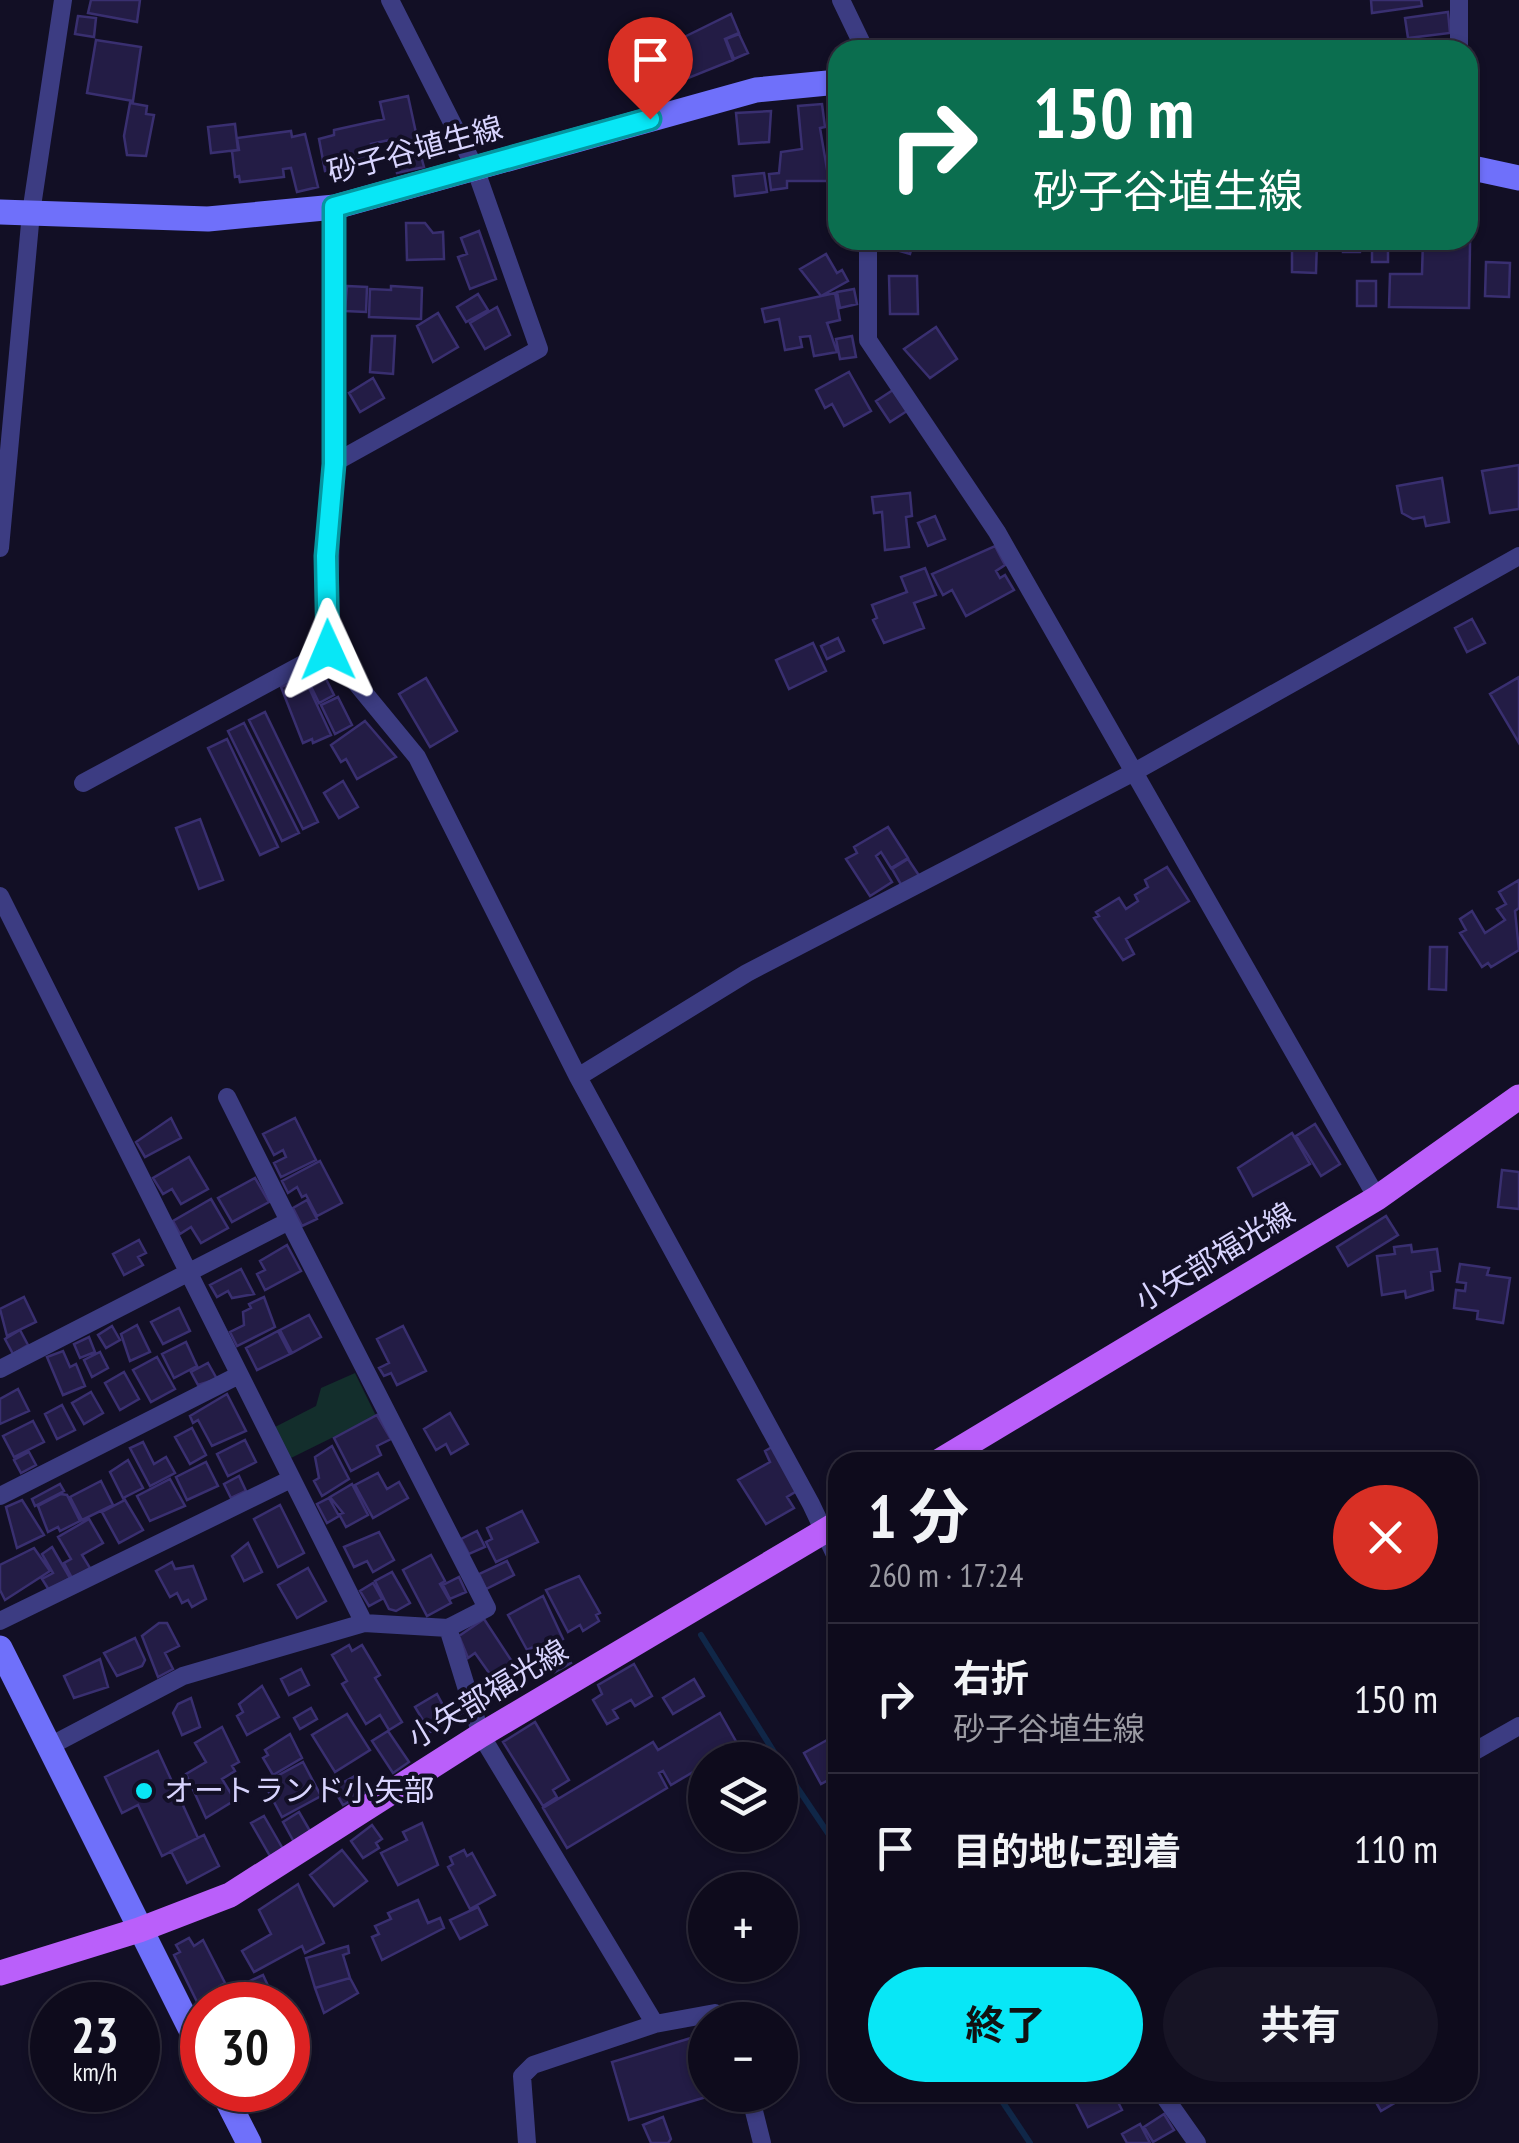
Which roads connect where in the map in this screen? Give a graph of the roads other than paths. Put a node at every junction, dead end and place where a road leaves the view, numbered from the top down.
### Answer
1 (64, 0) edge
2 (390, 0) edge
3 (841, 0) edge
4 (1460, 0) edge
5 (860, 40) edge
6 (1458, 40) edge
7 (828, 83) edge
8 (476, 168) junction
9 (1478, 169) edge
10 (1519, 178) edge
11 (334, 207) junction
12 (0, 212) edge
13 (31, 213) junction
14 (868, 250) edge
15 (7, 399) edge
16 (334, 464) junction
17 (0, 548) edge
18 (1519, 556) edge
19 (328, 650) junction
20 (1136, 771) junction
21 (83, 784) dead end
22 (0, 896) edge
23 (578, 1077) junction
24 (227, 1096) dead end
25 (1519, 1097) edge
26 (1377, 1198) junction
27 (289, 1220) junction
28 (190, 1275) junction
29 (0, 1368) edge
30 (239, 1374) junction
31 (955, 1452) edge
32 (291, 1480) junction
33 (0, 1496) edge
34 (828, 1527) edge
35 (828, 1529) edge
36 (0, 1621) edge
37 (364, 1622) junction
38 (448, 1628) junction
39 (0, 1648) edge
40 (1519, 1726) edge
41 (481, 1735) junction
42 (48, 1747) junction
43 (1478, 1749) edge
44 (139, 1930) junction
45 (0, 1973) edge
46 (180, 2009) edge
47 (688, 2017) edge
48 (655, 2024) junction
49 (1168, 2102) edge
50 (233, 2112) edge
51 (754, 2112) edge
52 (249, 2143) edge
53 (527, 2143) edge
54 (762, 2143) edge
55 (1196, 2143) edge

1 - 13 street
2 - 8 street
3 - 5 street
4 - 6 street
7 - 8 main road, 砂子谷埴生線
8 - 11 main road, 砂子谷埴生線
8 - 16 street
9 - 10 main road
11 - 13 main road, 砂子谷埴生線
11 - 16 street
12 - 13 main road, 砂子谷埴生線
13 - 15 street
14 - 20 street
15 - 17 street
16 - 19 street
18 - 20 street
19 - 21 street
19 - 23 street
20 - 23 street
20 - 26 street
22 - 28 street
23 - 34 street
24 - 27 street
25 - 26 main road, 小矢部福光線
26 - 31 main road, 小矢部福光線
27 - 28 street
27 - 38 street
28 - 29 street
28 - 30 street
30 - 32 street
30 - 33 street
32 - 36 street
32 - 37 street
35 - 41 main road, 小矢部福光線
37 - 38 street
37 - 42 street
38 - 41 street
39 - 42 main road
40 - 43 street
41 - 44 main road, 小矢部福光線
41 - 48 street
42 - 44 main road
44 - 45 main road, 小矢部福光線
44 - 46 main road
47 - 48 street
48 - 53 street
49 - 55 street
50 - 52 main road
51 - 54 street

